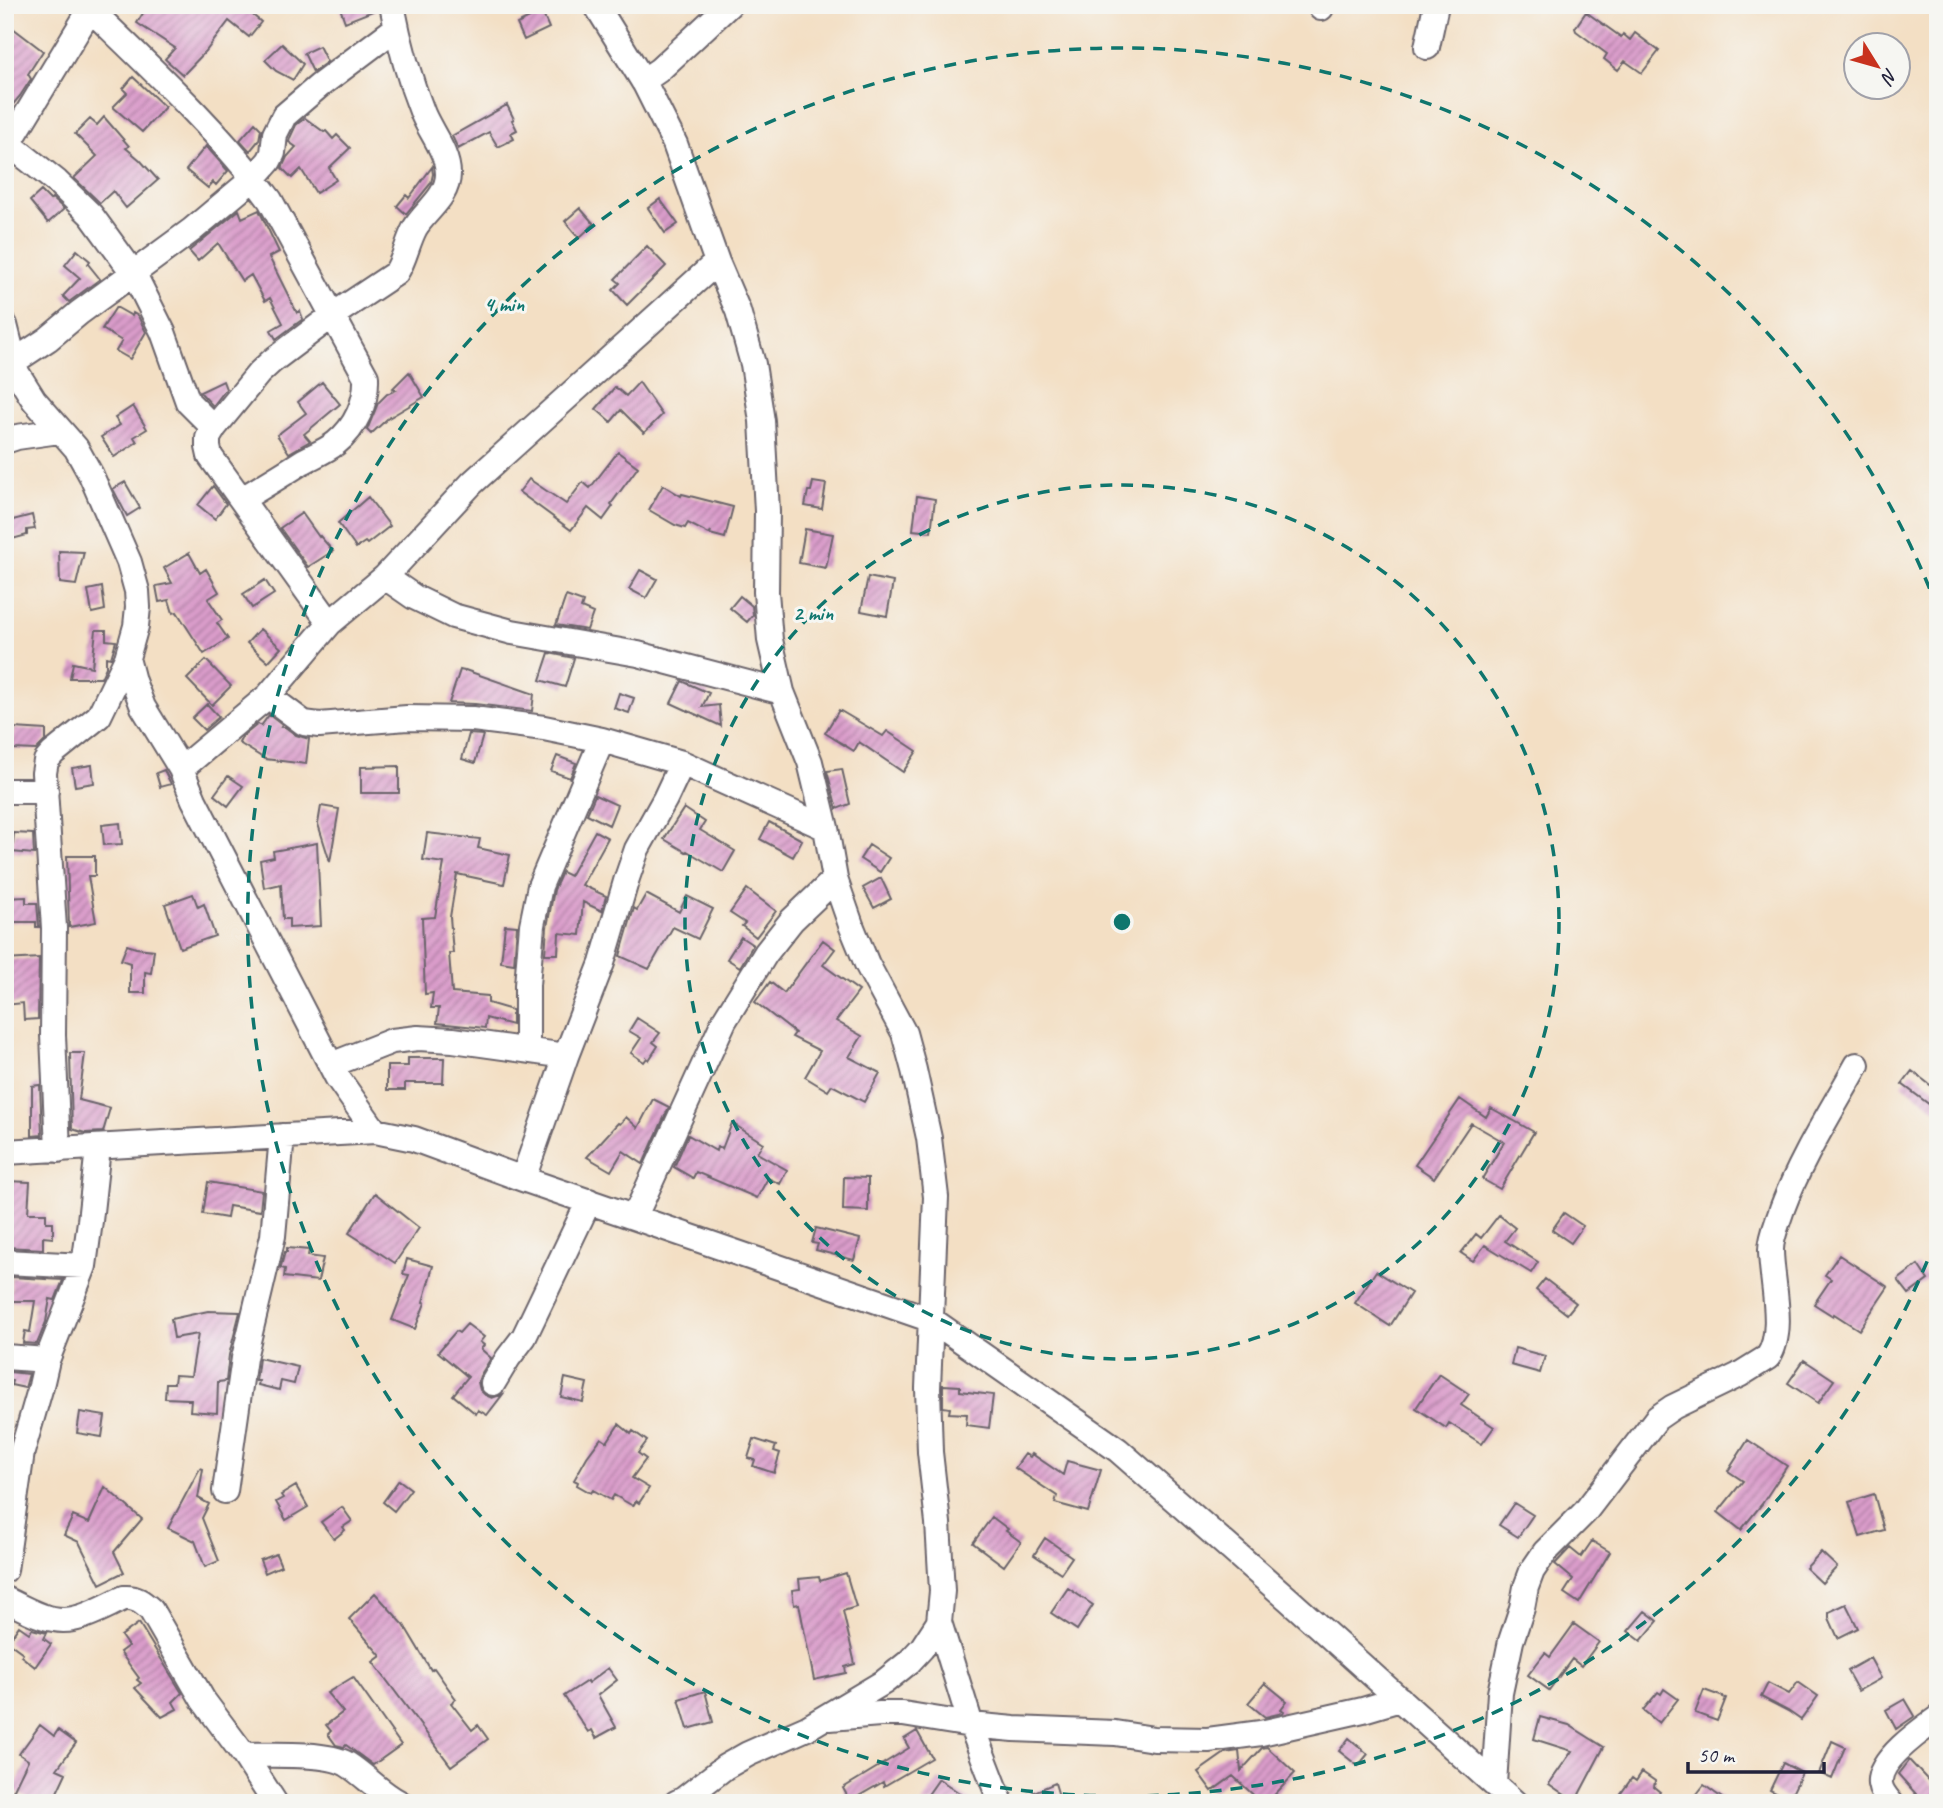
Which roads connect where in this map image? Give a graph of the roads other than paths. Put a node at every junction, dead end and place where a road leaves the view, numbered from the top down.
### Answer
1 (596, 5) edge
2 (729, 5) edge
3 (1436, 5) edge
4 (91, 7) edge
5 (394, 17) edge
6 (1427, 47) dead end
7 (643, 81) junction
8 (7, 147) edge
9 (254, 178) junction
10 (717, 262) junction
11 (134, 274) junction
12 (333, 315) junction
13 (5, 325) edge
14 (13, 362) junction
15 (214, 428) junction
16 (59, 431) junction
17 (5, 441) edge
18 (242, 499) junction
19 (385, 577) junction
20 (330, 623) junction
21 (127, 658) junction
22 (782, 692) junction
23 (268, 696) junction
24 (602, 740) junction
25 (682, 763) junction
26 (181, 769) junction
27 (5, 791) edge
28 (46, 791) junction
29 (826, 828) junction
30 (835, 878) junction
31 (527, 1050) junction
32 (566, 1056) junction
33 (331, 1065) junction
34 (1857, 1065) dead end
35 (375, 1132) junction
36 (282, 1136) junction
37 (98, 1148) junction
38 (58, 1150) junction
39 (5, 1152) edge
40 (523, 1179) junction
41 (589, 1201) junction
42 (635, 1216) junction
43 (5, 1262) edge
44 (84, 1266) junction
45 (932, 1320) junction
46 (5, 1357) edge
47 (47, 1360) junction
48 (493, 1383) dead end
49 (225, 1491) dead end
50 (5, 1570) edge
51 (5, 1599) edge
52 (939, 1622) junction
53 (1400, 1699) junction
54 (826, 1718) junction
55 (1938, 1718) edge
56 (971, 1725) junction
57 (244, 1755) junction
58 (1494, 1784) junction
59 (275, 1803) edge
60 (400, 1803) edge
61 (676, 1803) edge
62 (1001, 1803) edge
63 (1515, 1803) edge
64 (1891, 1803) edge

1 - 7 street
2 - 7 street
3 - 6 street
4 - 8 street
4 - 9 street
5 - 9 street
5 - 12 street
7 - 10 street
8 - 11 street
9 - 11 street
9 - 12 street
10 - 19 street
10 - 22 street
11 - 14 street
11 - 15 street
12 - 15 street
12 - 18 street
13 - 14 street
14 - 16 street
15 - 18 street
16 - 17 street
16 - 21 street
18 - 20 street
19 - 20 street
19 - 22 street
20 - 23 street
21 - 26 street
21 - 28 street
22 - 29 street
23 - 24 street
23 - 26 street
24 - 25 street
24 - 31 street
25 - 29 street
25 - 32 street
26 - 33 street
27 - 28 street
28 - 38 street
29 - 30 street
30 - 42 street
30 - 45 street
31 - 32 street
31 - 33 street
32 - 40 street
33 - 35 street
34 - 58 street
35 - 36 street
35 - 40 street
36 - 37 street
36 - 49 street
37 - 38 street
37 - 44 street
38 - 39 street
40 - 41 street
41 - 42 street
41 - 48 street
42 - 45 street
43 - 44 street
44 - 47 street
45 - 52 street
45 - 53 street
46 - 47 street
47 - 50 street
51 - 57 street
52 - 54 street
52 - 56 street
53 - 56 street
53 - 58 street
54 - 56 street
54 - 61 street
55 - 64 street
56 - 62 street
57 - 59 street
57 - 60 street
58 - 63 street

